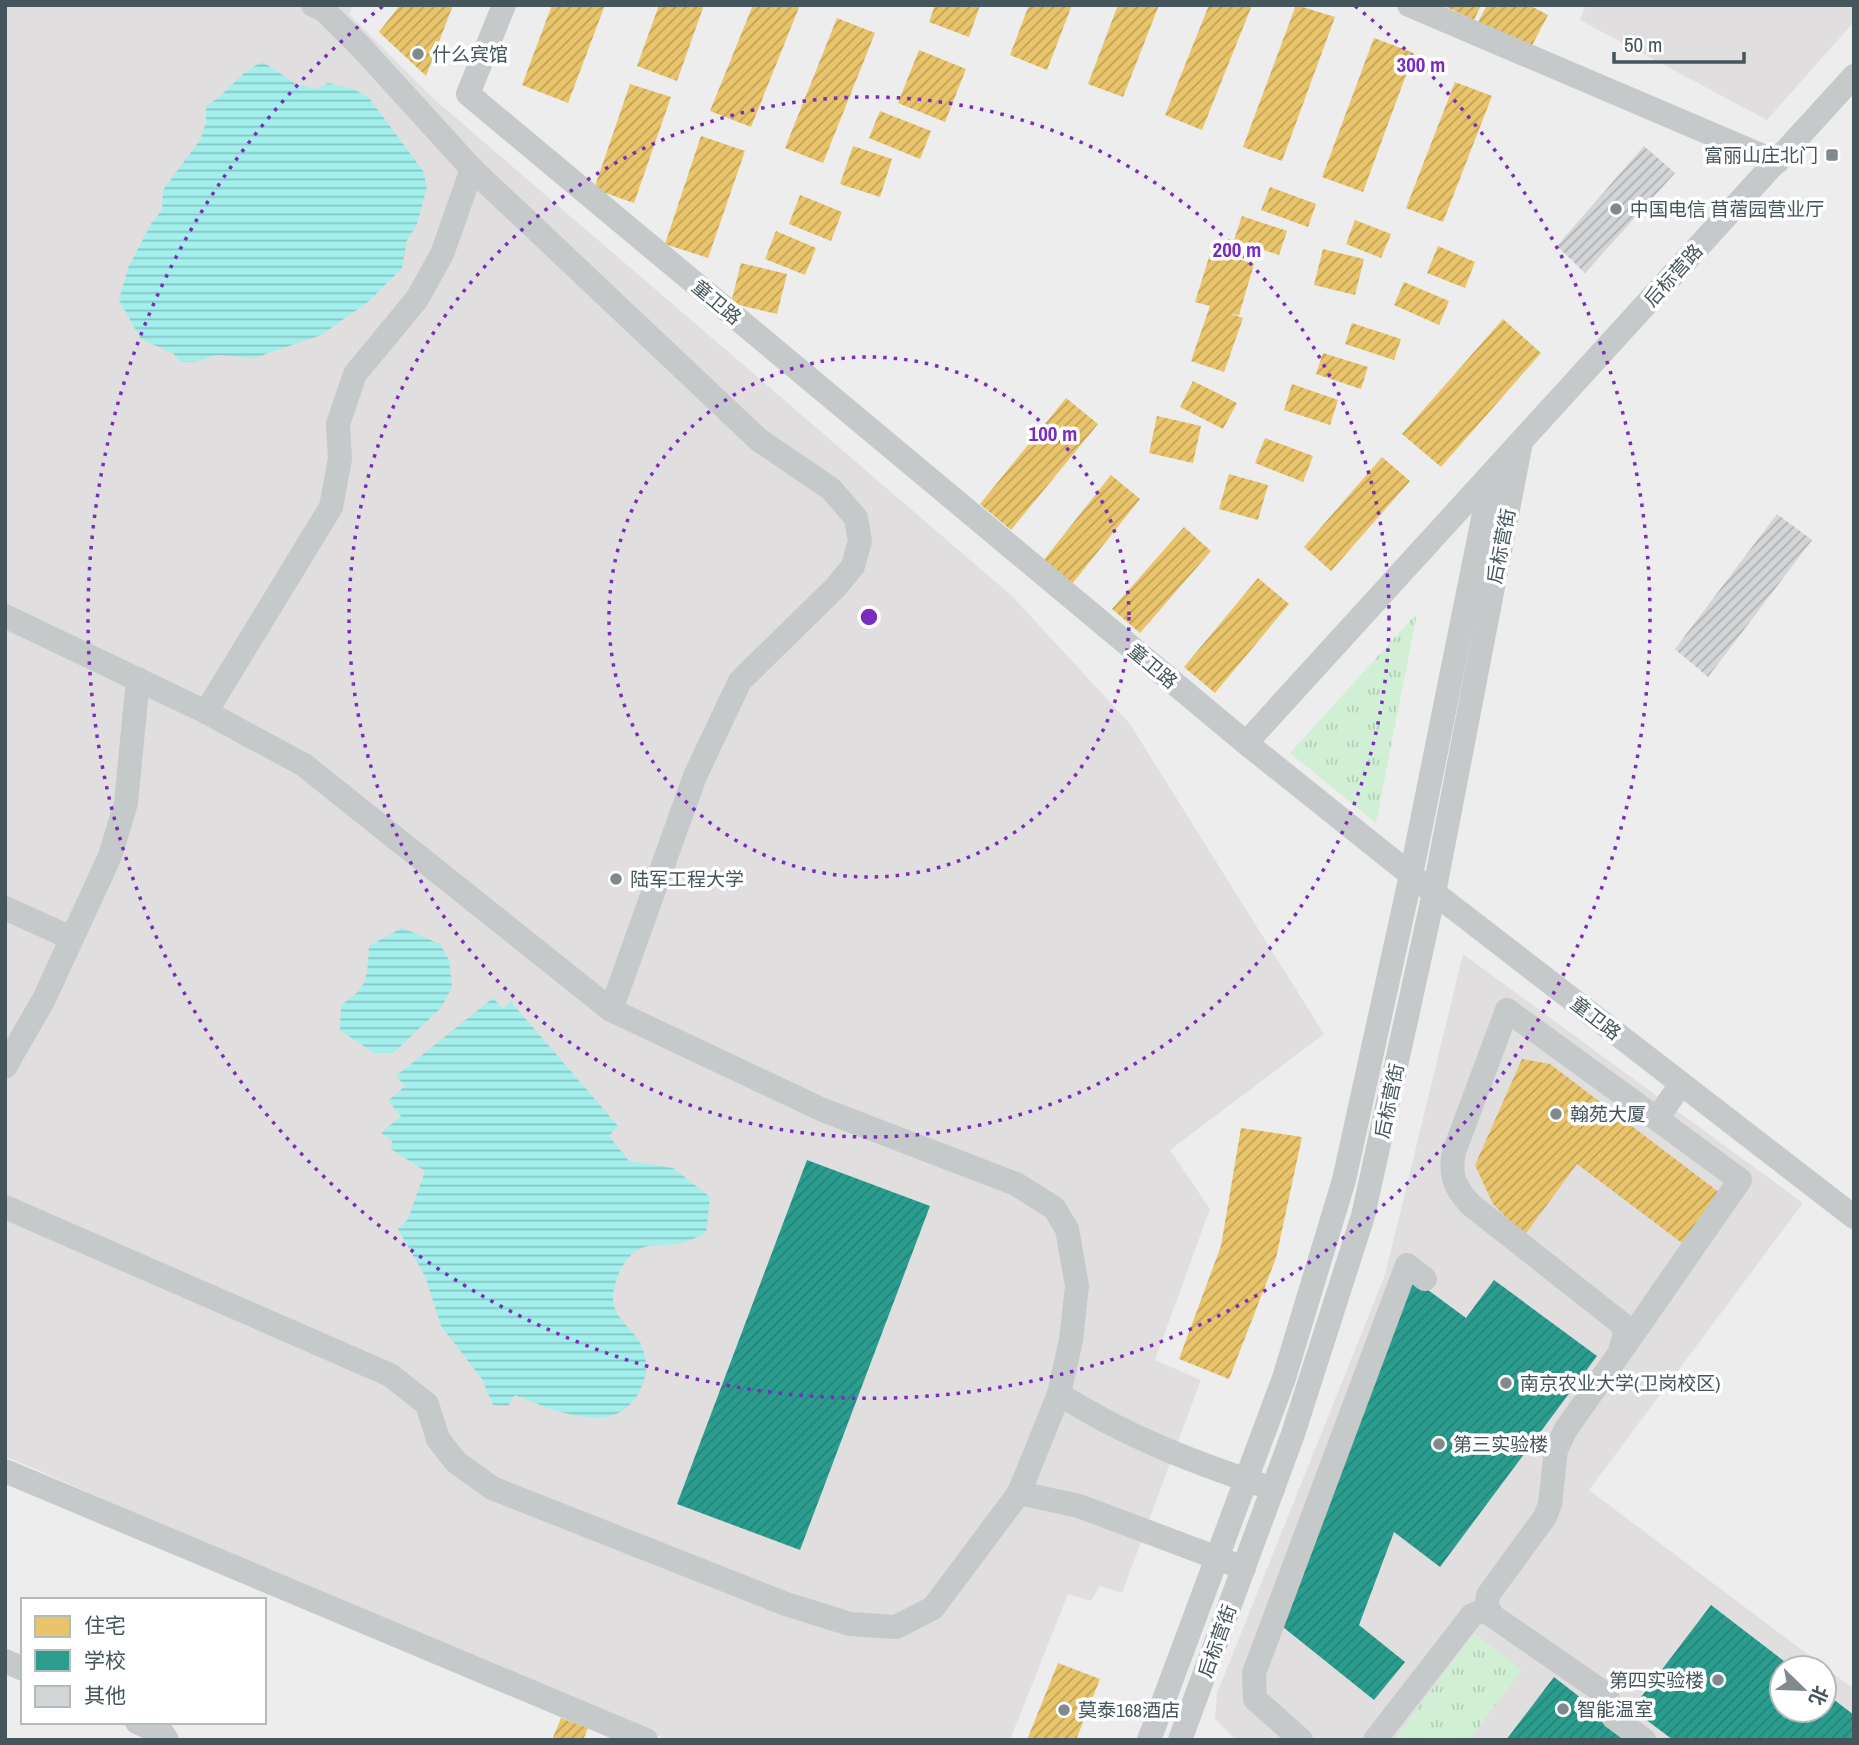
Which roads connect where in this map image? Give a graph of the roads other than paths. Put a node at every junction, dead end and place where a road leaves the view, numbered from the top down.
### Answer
1 (504, 5) edge
2 (1409, 5) edge
3 (321, 7) edge
4 (1854, 76) edge
5 (1777, 162) junction
6 (472, 169) junction
7 (1521, 442) junction
8 (1492, 474) junction
9 (5, 615) edge
10 (138, 679) junction
11 (206, 712) junction
12 (1246, 743) junction
13 (1411, 875) junction
14 (1434, 893) junction
15 (5, 908) edge
16 (71, 938) junction
17 (611, 1010) junction
18 (5, 1066) edge
19 (1681, 1084) junction
20 (1657, 1119) junction
21 (5, 1206) edge
22 (1854, 1217) edge
23 (1425, 1279) dead end
24 (1619, 1354) junction
25 (1059, 1394) junction
26 (5, 1471) edge
27 (1246, 1480) junction
28 (1273, 1489) junction
29 (1020, 1493) junction
30 (1216, 1559) junction
31 (1244, 1568) junction
32 (1491, 1613) junction
33 (5, 1661) edge
34 (21, 1668) edge
35 (141, 1724) edge
36 (167, 1740) edge
37 (646, 1740) edge
38 (1149, 1740) edge
39 (1180, 1740) edge
40 (1301, 1740) edge
41 (1376, 1740) edge
42 (1644, 1740) edge

1 - 12 street, 童卫路
2 - 5 street
3 - 6 street
4 - 5 street, 后标营路
5 - 7 street, 后标营路
6 - 11 street
6 - 17 street
7 - 8 street, 后标营路
7 - 14 street, 后标营街
8 - 12 street, 后标营路
8 - 13 street, 后标营街
9 - 10 street
10 - 11 street
10 - 16 street
11 - 17 street
12 - 13 street, 童卫路
13 - 14 street, 童卫路
13 - 27 street, 后标营街
14 - 19 street, 童卫路
14 - 28 street, 后标营街
15 - 16 street
16 - 18 street
17 - 25 street
19 - 20 street
19 - 22 street, 童卫路
20 - 24 street
20 - 24 street
21 - 29 street
23 - 40 street
24 - 32 street
25 - 27 street
25 - 29 street
26 - 37 street
27 - 28 street
27 - 30 street, 后标营街
28 - 31 street, 后标营街
29 - 30 street
30 - 31 street
30 - 38 street, 后标营街
31 - 39 street, 后标营街
32 - 41 street
32 - 42 street
33 - 34 street
35 - 36 street

